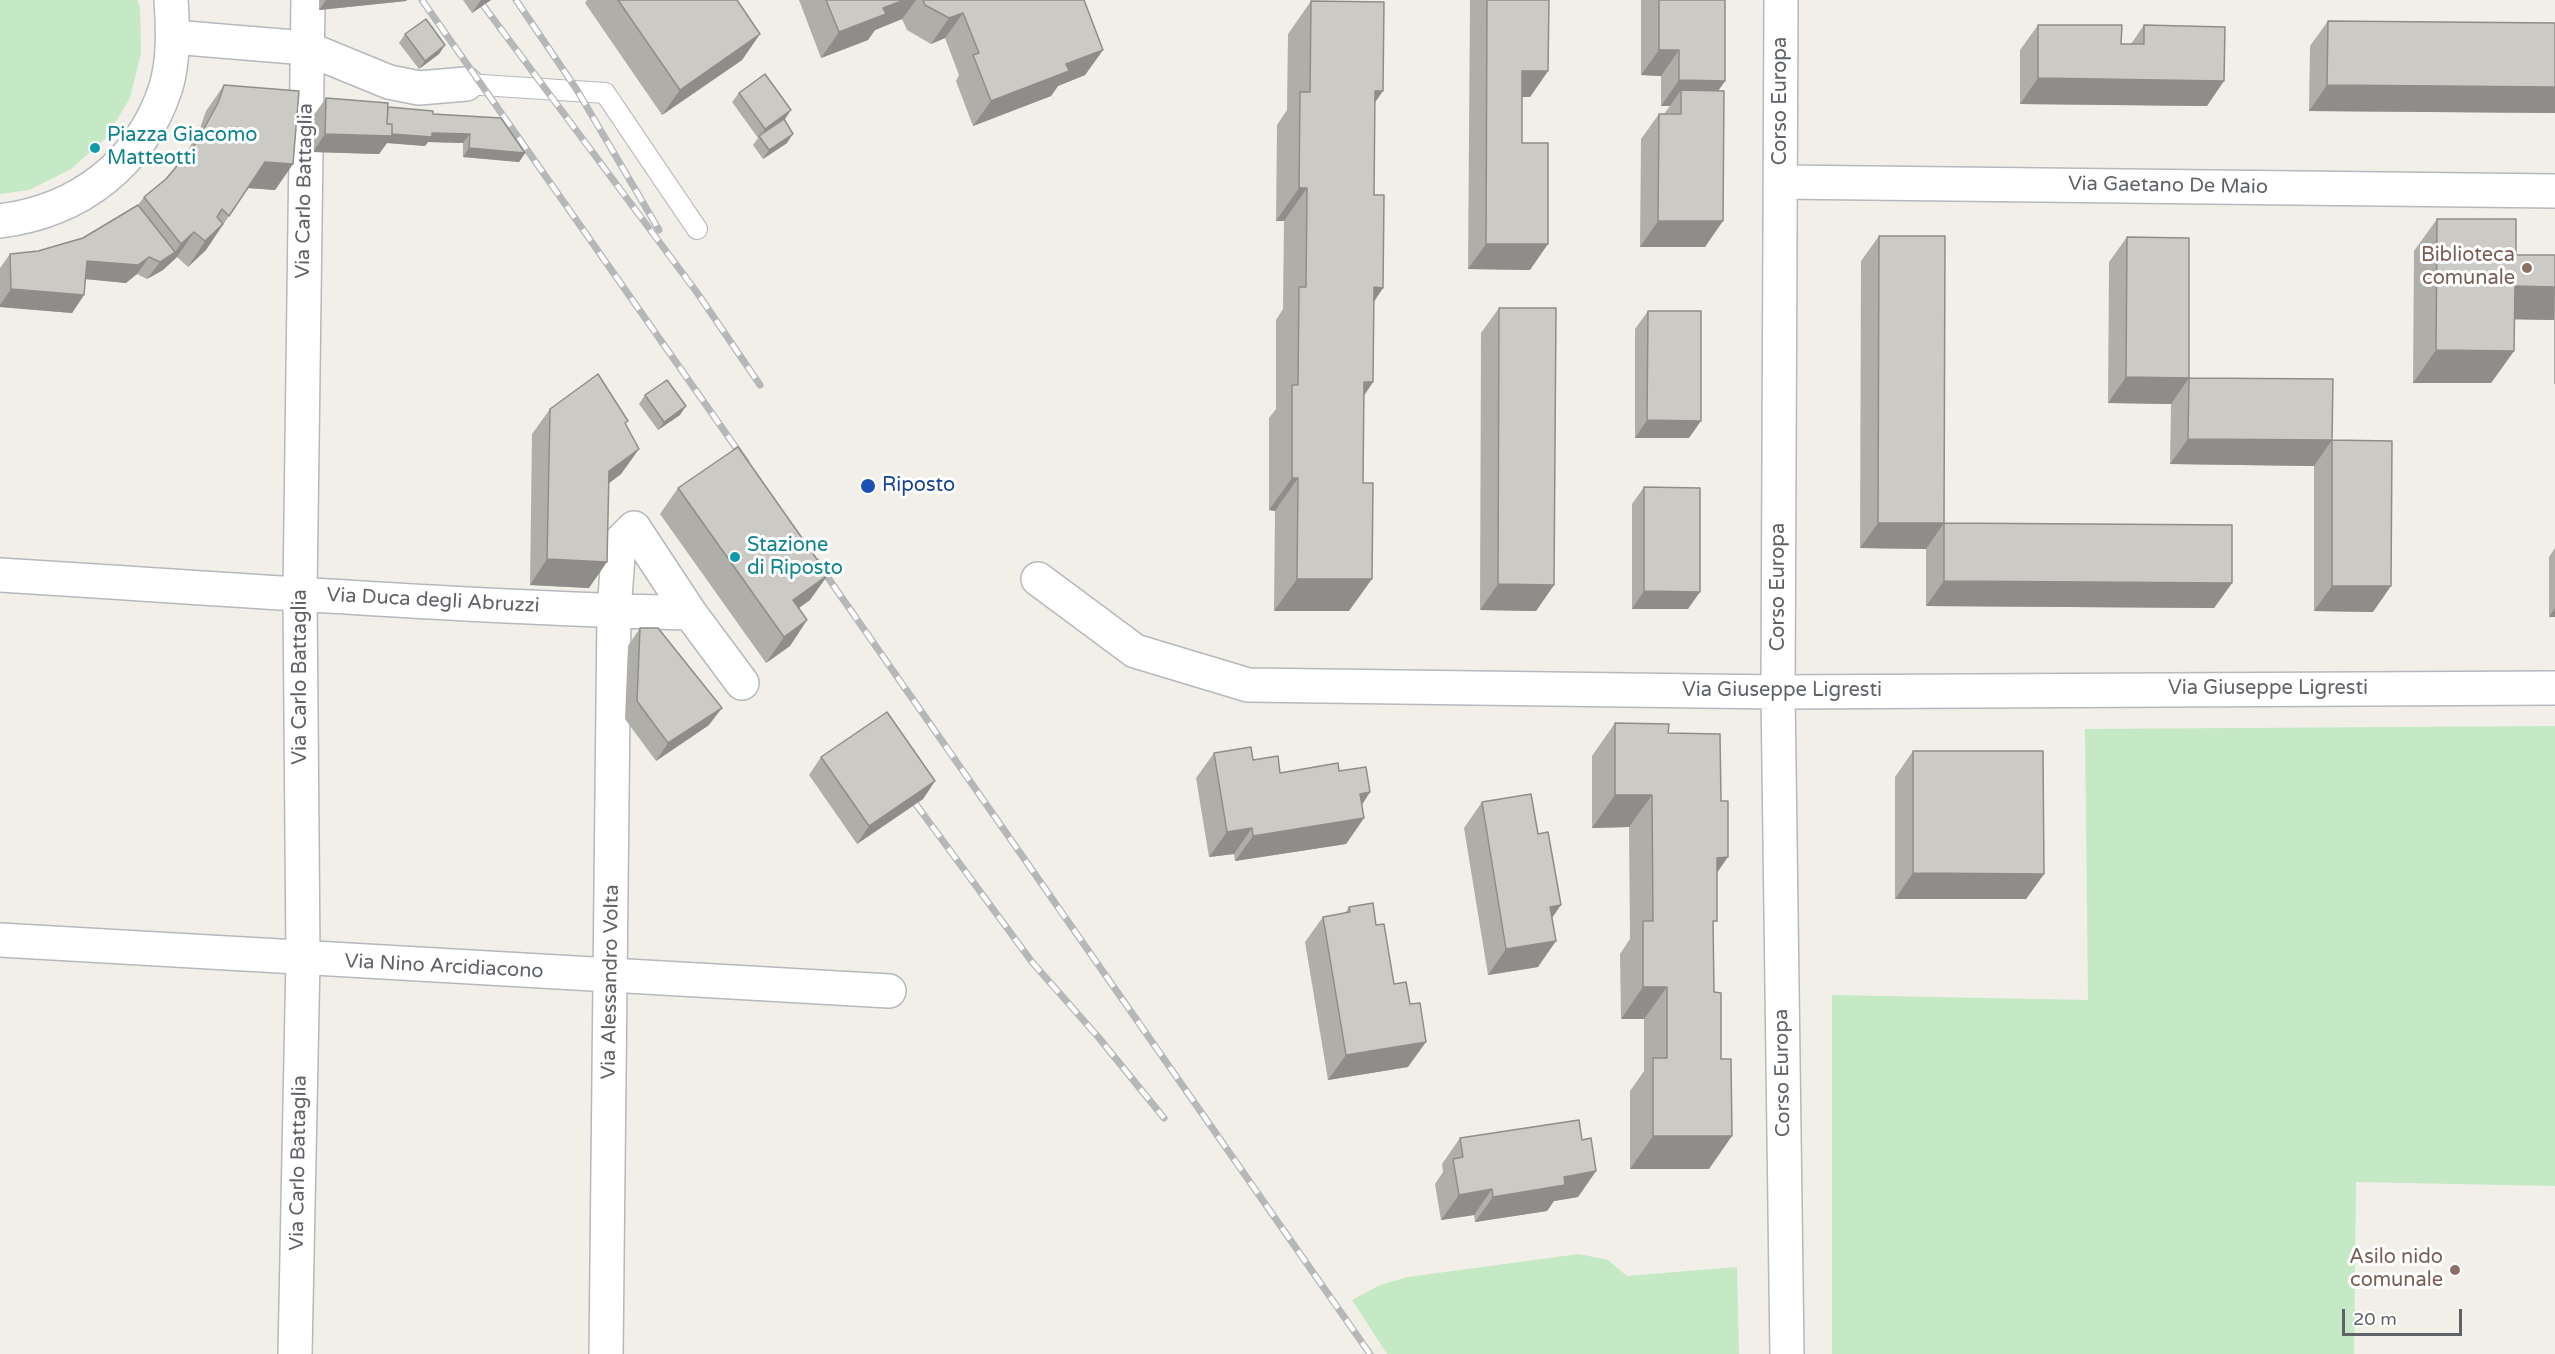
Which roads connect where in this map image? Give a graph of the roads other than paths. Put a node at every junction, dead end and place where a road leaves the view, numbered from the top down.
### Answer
1 (171, 0) edge
2 (308, 0) edge
3 (1781, 0) edge
4 (173, 37) junction
5 (306, 48) junction
6 (466, 84) joint
7 (1781, 182) junction
8 (2555, 191) edge
9 (0, 220) edge
10 (697, 229) dead end
11 (0, 575) edge
12 (1038, 579) dead end
13 (300, 594) junction
14 (614, 611) junction
15 (690, 613) junction
16 (742, 683) dead end
17 (2555, 688) edge
18 (1778, 692) junction
19 (0, 940) edge
20 (303, 958) junction
21 (611, 977) junction
22 (889, 991) dead end
23 (296, 1354) edge
24 (606, 1354) edge
25 (1787, 1354) edge

1 - 4 street
2 - 5 street, Via Carlo Battaglia
3 - 7 street, Corso Europa
4 - 5 street
4 - 9 street
5 - 6 street
5 - 13 street, Via Carlo Battaglia
6 - 10 lane
7 - 8 street, Via Gaetano De Maio
7 - 18 street, Corso Europa
11 - 13 street, Via Duca degli Abruzzi
12 - 18 street, Via Giuseppe Ligresti
13 - 14 street, Via Duca degli Abruzzi
13 - 20 street, Via Carlo Battaglia
14 - 15 street, Via Duca degli Abruzzi
14 - 15 street, Via Alessandro Volta
14 - 21 street, Via Alessandro Volta
15 - 16 street
17 - 18 street, Via Giuseppe Ligresti
18 - 25 street, Corso Europa
19 - 20 street, Via Nino Arcidiacono
20 - 21 street, Via Nino Arcidiacono
20 - 23 street, Via Carlo Battaglia
21 - 22 street, Via Nino Arcidiacono
21 - 24 street, Via Alessandro Volta

